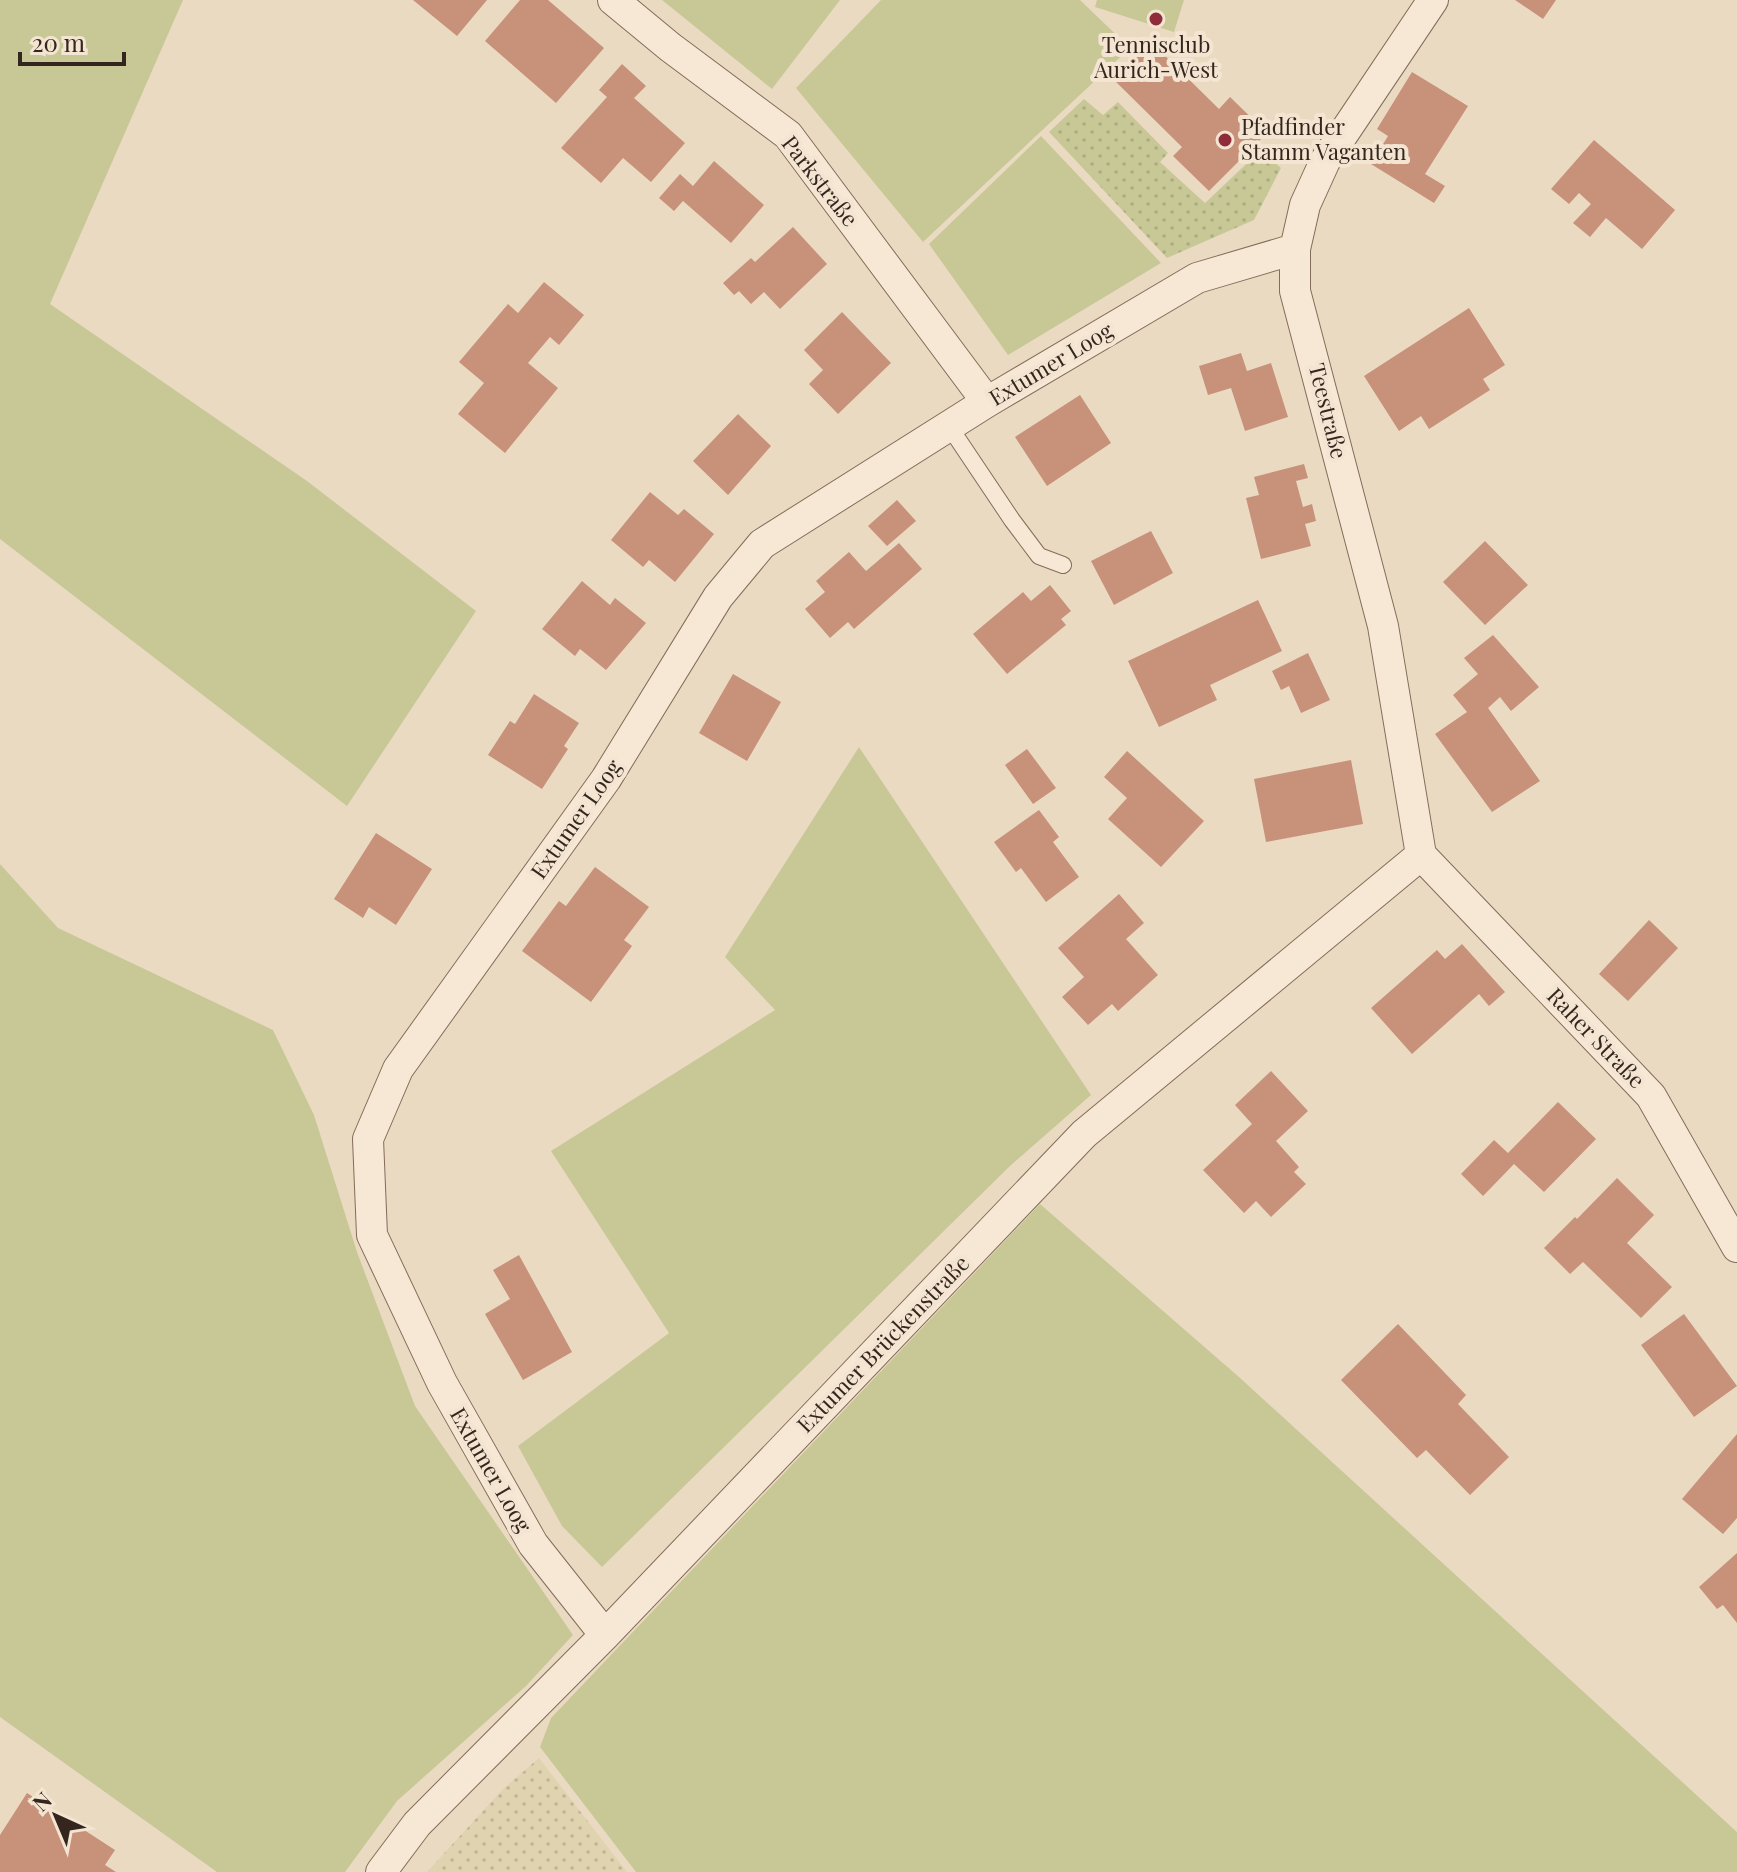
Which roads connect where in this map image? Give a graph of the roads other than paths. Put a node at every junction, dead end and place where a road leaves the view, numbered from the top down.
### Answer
1 (613, 0) edge
2 (1433, 0) edge
3 (1295, 249) junction
4 (987, 402) junction
5 (949, 426) junction
6 (1063, 565) dead end
7 (1421, 855) junction
8 (1734, 1235) edge
9 (605, 1635) junction
10 (381, 1872) edge

1 - 4 street, Parkstraße
2 - 3 street, Teestraße
3 - 4 street, Extumer Loog
3 - 7 street, Teestraße
4 - 5 street, Extumer Loog
5 - 6 lane
5 - 9 street, Extumer Loog
7 - 8 street, Raher Straße
7 - 9 street, Extumer Brückenstraße
9 - 10 street, Extumer Brückenstraße

